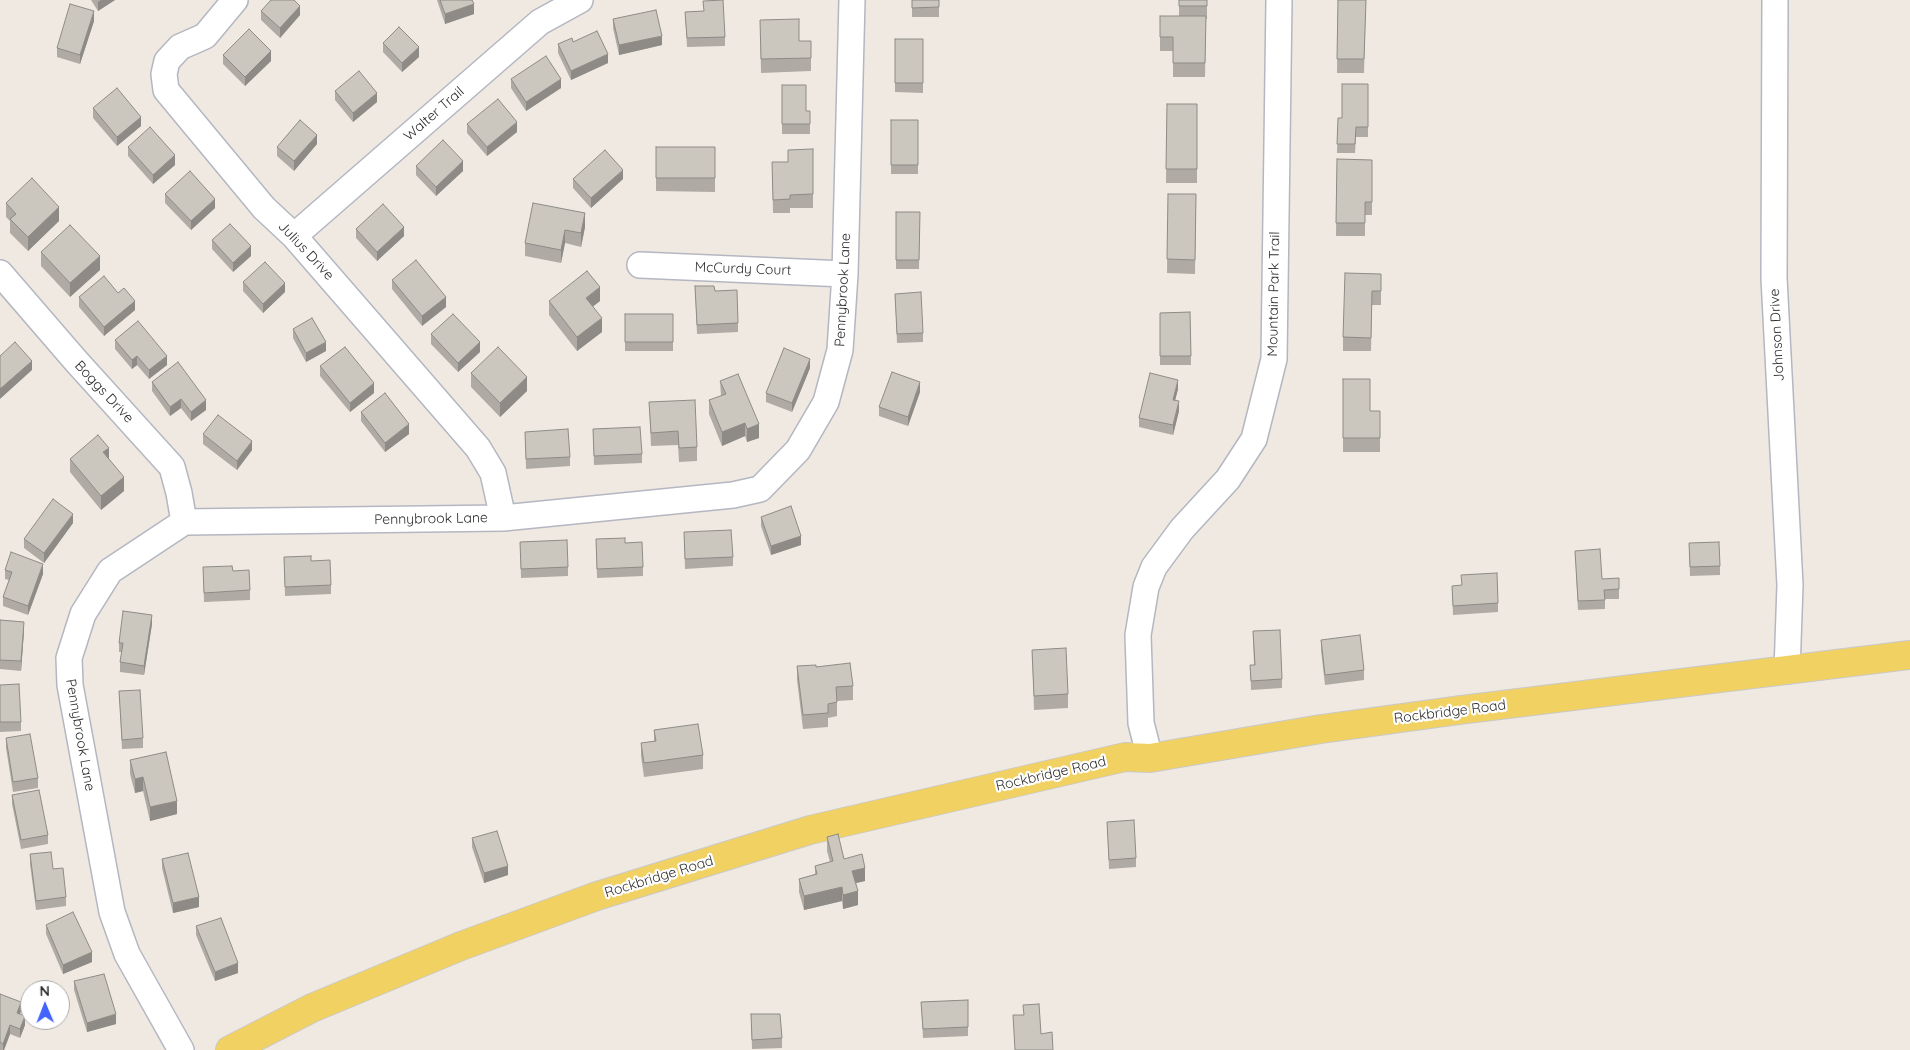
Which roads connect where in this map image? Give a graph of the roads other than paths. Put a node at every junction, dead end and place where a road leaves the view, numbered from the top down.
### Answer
1 (235, 0) edge
2 (580, 0) edge
3 (852, 0) edge
4 (1279, 0) edge
5 (1775, 0) edge
6 (294, 236) junction
7 (640, 265) dead end
8 (0, 273) edge
9 (845, 274) junction
10 (8, 299) edge
11 (503, 518) junction
12 (184, 522) junction
13 (1910, 655) edge
14 (1787, 671) junction
15 (1150, 758) junction
16 (181, 1050) edge
17 (230, 1050) edge

1 - 6 street, Julius Drive
2 - 6 street, Walter Trail
3 - 9 street, Pennybrook Lane
4 - 15 street, Mountain Park Trail
5 - 14 street, Johnson Drive
6 - 11 street, Julius Drive
7 - 9 street, McCurdy Court
8 - 10 street, Boggs Drive
9 - 11 street, Pennybrook Lane
10 - 12 street, Boggs Drive
11 - 12 street, Pennybrook Lane
12 - 16 street, Pennybrook Lane
13 - 14 main road, Rockbridge Road
14 - 15 main road, Rockbridge Road
15 - 17 main road, Rockbridge Road

